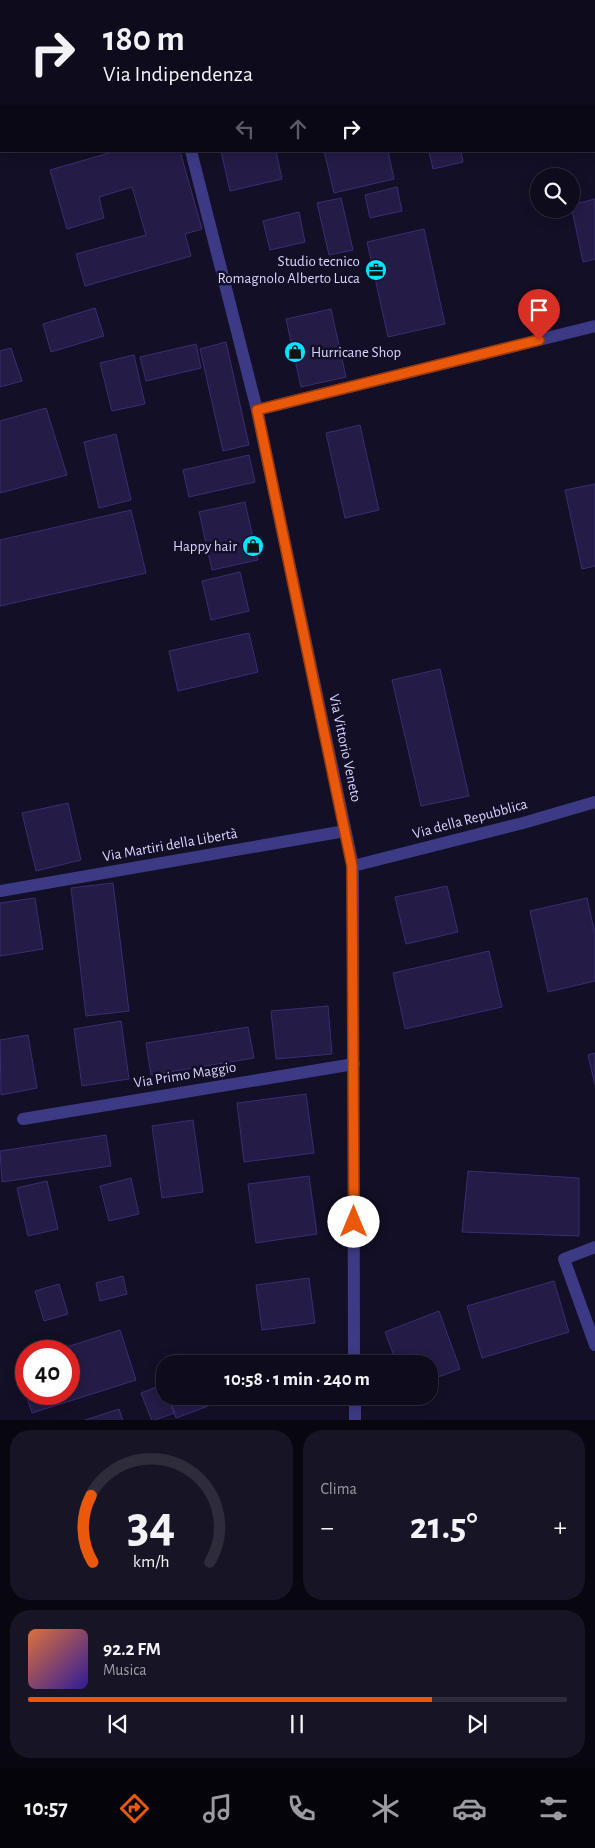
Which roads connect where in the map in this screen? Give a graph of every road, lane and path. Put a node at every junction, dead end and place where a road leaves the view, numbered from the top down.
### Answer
1 (191, 152) edge
2 (595, 326) edge
3 (257, 410) junction
4 (595, 802) edge
5 (345, 831) junction
6 (352, 866) junction
7 (0, 891) edge
8 (354, 1064) junction
9 (23, 1119) dead end
10 (595, 1247) edge
11 (595, 1345) edge
12 (354, 1355) edge
13 (354, 1405) edge
14 (355, 1420) edge

1 - 3 street, Via Vittorio Veneto
2 - 3 street
3 - 5 street, Via Vittorio Veneto
4 - 6 street, Via della Repubblica
5 - 6 street, Via Vittorio Veneto
5 - 7 street, Via Martiri della Libertà
6 - 8 street, Via Vittorio Veneto
8 - 9 street, Via Primo Maggio
8 - 12 street, Via Vittorio Veneto
10 - 11 street
13 - 14 street

